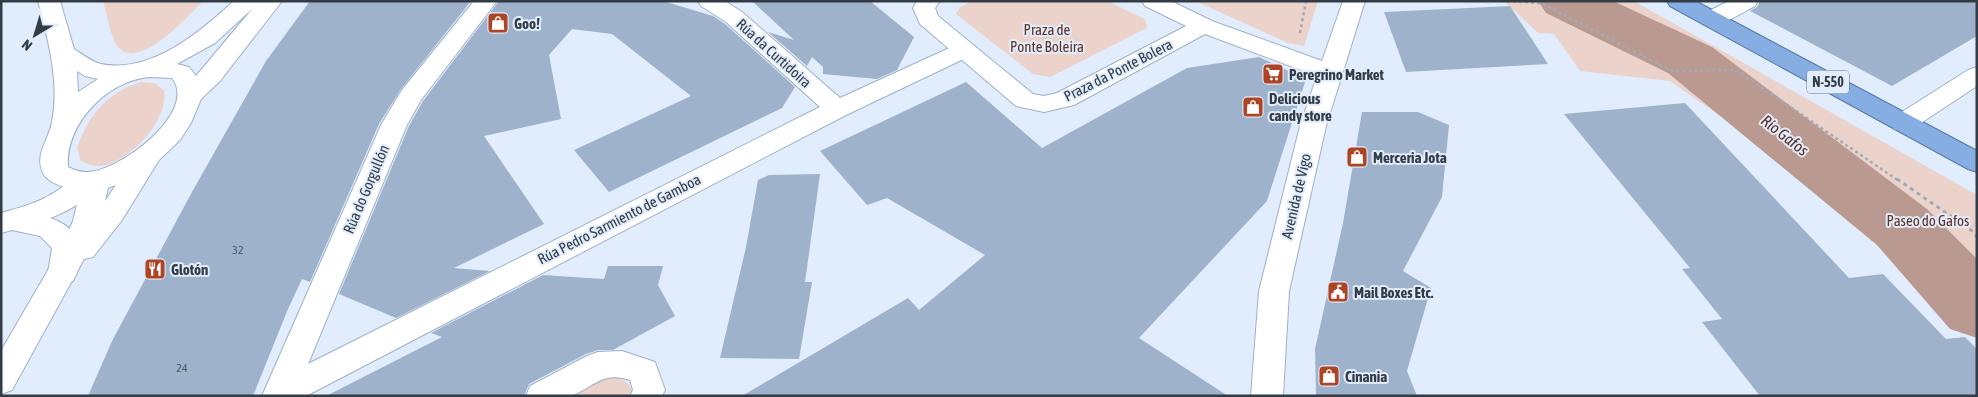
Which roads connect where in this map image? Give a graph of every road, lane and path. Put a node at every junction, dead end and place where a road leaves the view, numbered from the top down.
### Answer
1 (49, 1) edge
2 (248, 1) edge
3 (270, 1) edge
4 (486, 1) edge
5 (709, 1) edge
6 (929, 1) edge
7 (1153, 1) edge
8 (1306, 1) edge
9 (1507, 1) edge
10 (1678, 1) edge
11 (1747, 1) edge
12 (1353, 3) edge
13 (1711, 19) junction
14 (1204, 26) junction
15 (1299, 36) dead end
16 (964, 50) junction
17 (63, 54) junction
18 (139, 71) junction
19 (1330, 72) junction
20 (1977, 75) edge
21 (188, 98) junction
22 (837, 109) junction
23 (1903, 123) junction
24 (65, 125) junction
25 (148, 157) junction
26 (1977, 163) edge
27 (91, 181) junction
28 (6, 222) edge
29 (1977, 237) edge
30 (63, 273) junction
31 (1, 381) edge
32 (278, 396) edge
33 (542, 396) edge
34 (646, 396) edge
35 (1267, 396) edge

1 - 17 street
2 - 18 street
3 - 21 street
4 - 32 street, Rúa do Gorgullón
5 - 22 street, Rúa da Curtidoira
6 - 16 street, Praza da Ponte Bolera
7 - 14 street
8 - 15 path
9 - 29 path
10 - 13 highway, N-550
11 - 13 street
12 - 19 street, Avenida de Vigo
13 - 23 highway, N-550
14 - 16 street, Praza da Ponte Bolera
14 - 19 street
16 - 22 street, Rúa Pedro Sarmiento de Gamboa
17 - 18 street
17 - 24 street
18 - 21 street
18 - 24 street
19 - 35 street, Avenida de Vigo
20 - 23 street
21 - 25 street
22 - 32 street, Rúa Pedro Sarmiento de Gamboa
23 - 26 highway, N-550
24 - 27 street
25 - 27 street
25 - 30 street
27 - 28 street
27 - 30 street
28 - 30 street
30 - 31 street
33 - 34 street

